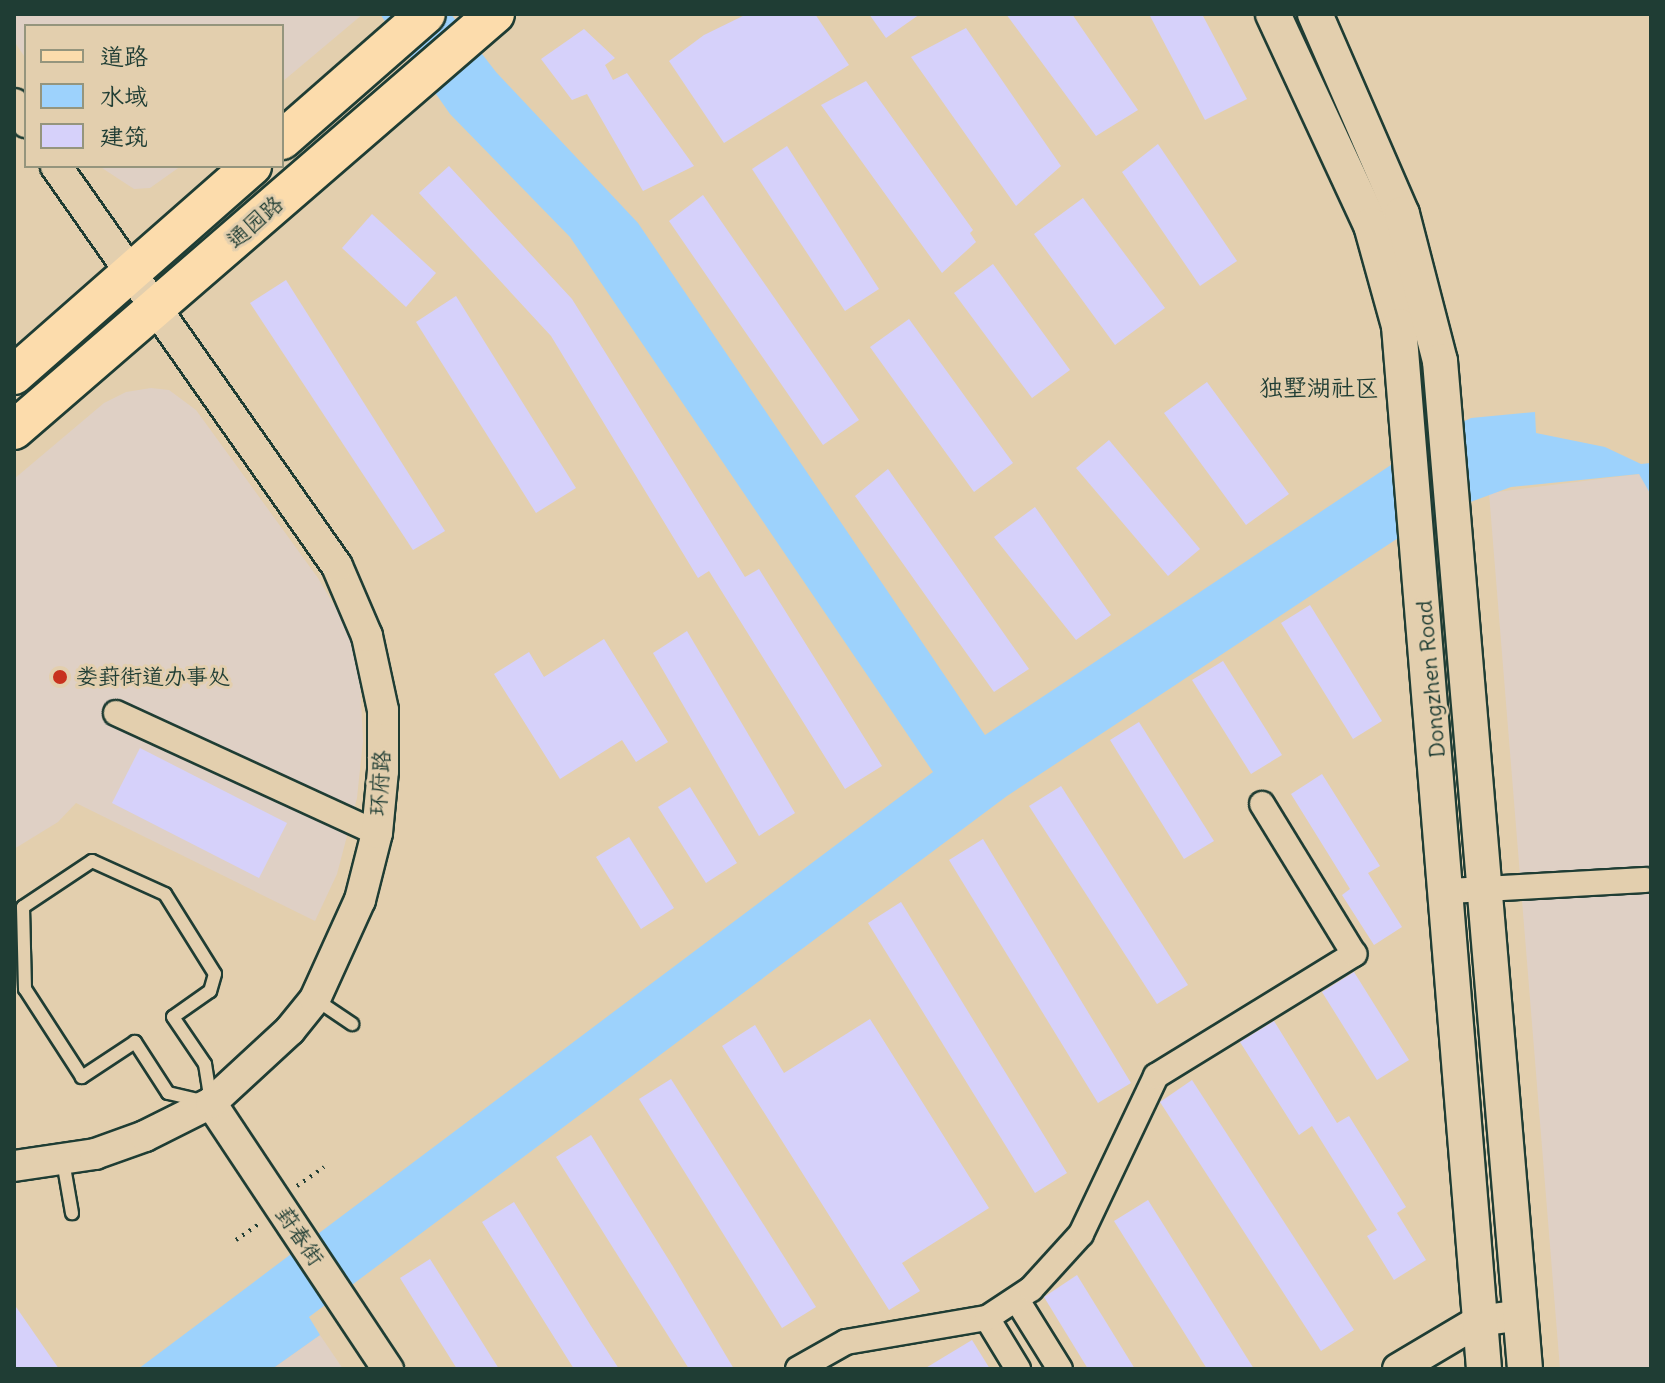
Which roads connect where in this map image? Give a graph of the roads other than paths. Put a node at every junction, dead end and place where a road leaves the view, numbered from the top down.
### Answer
1 (426, 14) edge
2 (1273, 14) edge
3 (1315, 14) edge
4 (486, 22) edge
5 (284, 138) edge
6 (57, 168) edge
7 (250, 168) edge
8 (128, 274) junction
9 (155, 309) junction
10 (14, 375) edge
11 (14, 430) edge
12 (116, 713) dead end
13 (1262, 804) dead end
14 (377, 833) junction
15 (1646, 880) dead end
16 (1487, 889) junction
17 (1448, 891) junction
18 (315, 999) junction
19 (352, 1024) dead end
20 (211, 1103) junction
21 (63, 1161) junction
22 (14, 1166) edge
23 (72, 1213) dead end
24 (1017, 1300) junction
25 (1521, 1315) junction
26 (987, 1318) junction
27 (1479, 1321) junction
28 (388, 1369) edge
29 (798, 1369) edge
30 (1018, 1369) edge
31 (1060, 1369) edge
32 (1398, 1369) edge
33 (1484, 1369) edge
34 (1525, 1369) edge

1 - 5 main road
2 - 17 main road, Dongzhen Road
3 - 16 main road, Dongzhen Road
4 - 9 main road, 通园路
6 - 8 street, 环府路
7 - 8 main road, 通园路
8 - 9 street, 环府路
8 - 10 main road, 通园路
9 - 11 main road, 通园路
9 - 14 street, 环府路
12 - 14 street
13 - 24 street
14 - 18 street, 环府路
15 - 16 street
16 - 17 street
16 - 25 main road, Dongzhen Road
17 - 27 main road, Dongzhen Road
18 - 19 lane
18 - 20 street, 环府路
20 - 20 lane
20 - 21 street, 环府路
20 - 28 street, 葑春街
21 - 22 street, 环府路
21 - 23 lane
24 - 26 street
24 - 31 street
25 - 27 street
25 - 34 main road, Dongzhen Road
26 - 29 street
26 - 30 street
27 - 32 street
27 - 33 main road, Dongzhen Road

